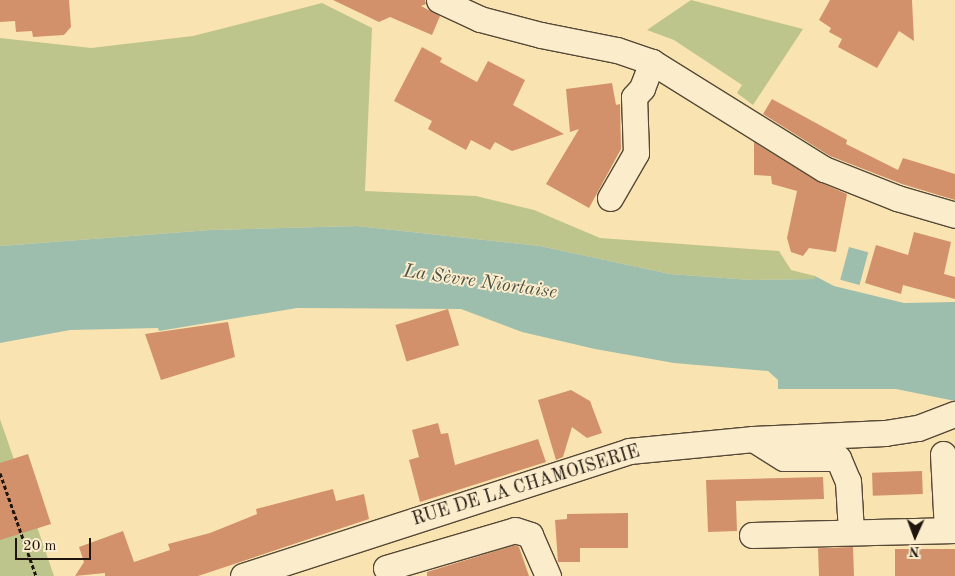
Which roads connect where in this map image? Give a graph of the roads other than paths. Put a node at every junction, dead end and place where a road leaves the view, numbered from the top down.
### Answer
1 (439, 0) edge
2 (652, 62) junction
3 (610, 198) dead end
4 (955, 215) edge
5 (955, 414) edge
6 (918, 428) junction
7 (753, 438) junction
8 (949, 454) edge
9 (951, 530) edge
10 (851, 532) junction
11 (752, 535) dead end
12 (367, 536) junction
13 (388, 572) edge
14 (243, 576) edge
15 (548, 576) edge

1 - 2 street
2 - 3 street
2 - 4 street
5 - 6 street, RUE DE LA CHAMOISERIE
6 - 7 street, RUE DE LA CHAMOISERIE
6 - 8 street
7 - 10 street
7 - 12 street, RUE DE LA CHAMOISERIE
8 - 9 street
9 - 10 street
10 - 11 street
12 - 13 street
12 - 14 street, RUE DE LA CHAMOISERIE
13 - 15 street

